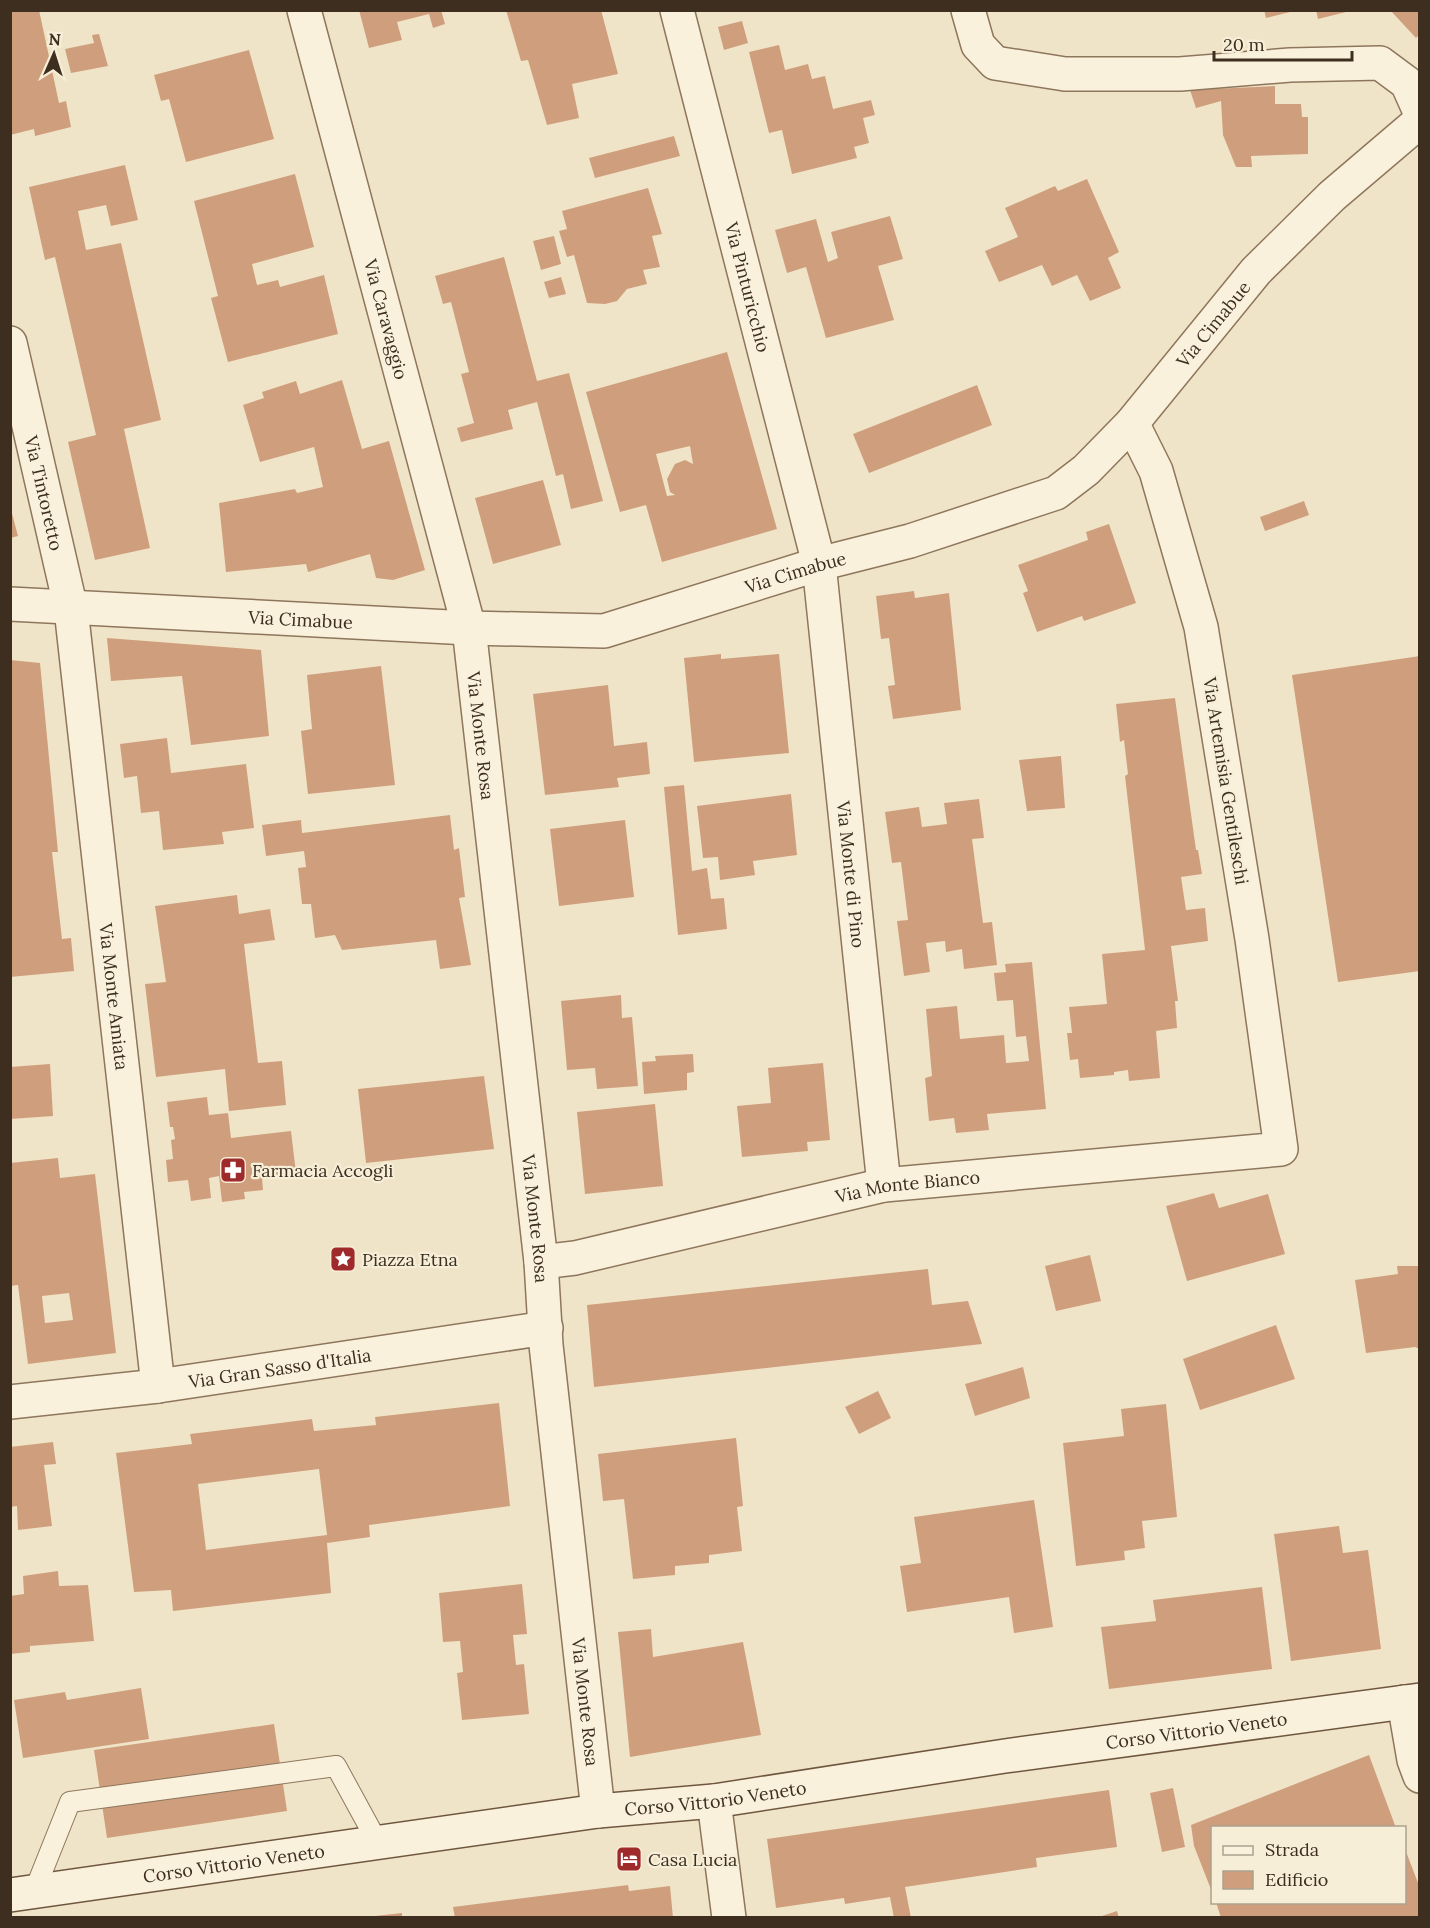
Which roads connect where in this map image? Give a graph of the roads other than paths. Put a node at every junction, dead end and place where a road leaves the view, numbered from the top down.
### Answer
1 (304, 10) edge
2 (677, 10) edge
3 (968, 10) edge
4 (1419, 112) edge
5 (1419, 121) edge
6 (10, 343) edge
7 (1132, 423) junction
8 (819, 564) junction
9 (10, 604) edge
10 (71, 609) junction
11 (470, 628) junction
12 (1281, 1149) joint
13 (884, 1185) junction
14 (541, 1262) junction
15 (546, 1328) junction
16 (158, 1386) junction
17 (10, 1402) edge
18 (1412, 1701) edge
19 (1419, 1776) edge
20 (714, 1801) junction
21 (598, 1811) junction
22 (378, 1843) junction
23 (22, 1894) edge
24 (729, 1917) edge

1 - 11 street, Via Caravaggio
2 - 8 street, Via Pinturicchio
3 - 4 street
5 - 7 street, Via Cimabue
6 - 10 street, Via Tintoretto
7 - 8 street, Via Cimabue
7 - 12 street, Via Artemisia Gentileschi
8 - 11 street, Via Cimabue
8 - 13 street, Via Monte di Pino
9 - 10 street, Via Cimabue
10 - 11 street, Via Cimabue
10 - 16 street, Via Monte Amiata
11 - 14 street, Via Monte Rosa
12 - 13 street, Via Monte Bianco
13 - 14 street, Via Monte Bianco
14 - 15 street, Via Monte Rosa
15 - 16 street, Via Gran Sasso d'Italia
15 - 21 street, Via Monte Rosa
16 - 17 street, Via Gran Sasso d'Italia
18 - 19 street
18 - 20 street, Corso Vittorio Veneto
20 - 21 street, Corso Vittorio Veneto
20 - 24 street
21 - 22 street, Corso Vittorio Veneto
22 - 23 street, Corso Vittorio Veneto
22 - 23 lane

